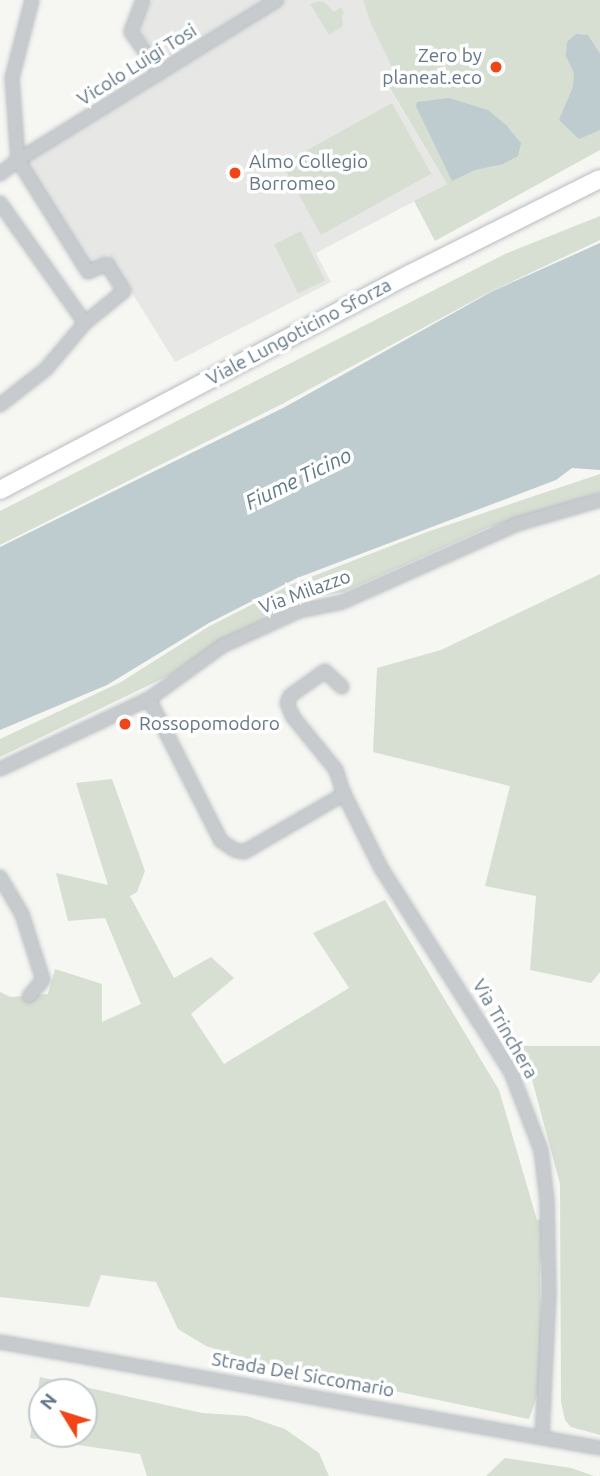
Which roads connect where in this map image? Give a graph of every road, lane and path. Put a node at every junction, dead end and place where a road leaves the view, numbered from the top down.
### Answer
1 (32, 0) edge
2 (143, 0) edge
3 (276, 0) edge
4 (160, 73) junction
5 (18, 160) junction
6 (0, 174) edge
7 (600, 179) edge
8 (0, 203) edge
9 (85, 323) junction
10 (0, 405) edge
11 (0, 490) edge
12 (600, 500) edge
13 (342, 687) dead end
14 (149, 699) junction
15 (0, 769) edge
16 (344, 794) junction
17 (0, 877) edge
18 (29, 996) dead end
19 (0, 1342) edge
20 (542, 1436) junction
21 (600, 1448) edge

1 - 5 street
2 - 4 street
3 - 4 street, Vicolo Luigi Tosi
4 - 5 street, Vicolo Luigi Tosi
5 - 6 street, Vicolo Luigi Tosi
5 - 9 street
7 - 11 main road, Viale Lungoticino Sforza
8 - 9 street
9 - 10 street
12 - 14 street, Via Milazzo
13 - 16 street, Via Trinchera
14 - 15 street, Via Milazzo
14 - 16 street
16 - 20 street, Via Trinchera
17 - 18 street
19 - 20 street, Strada Del Siccomario
20 - 21 street, Strada Del Siccomario

